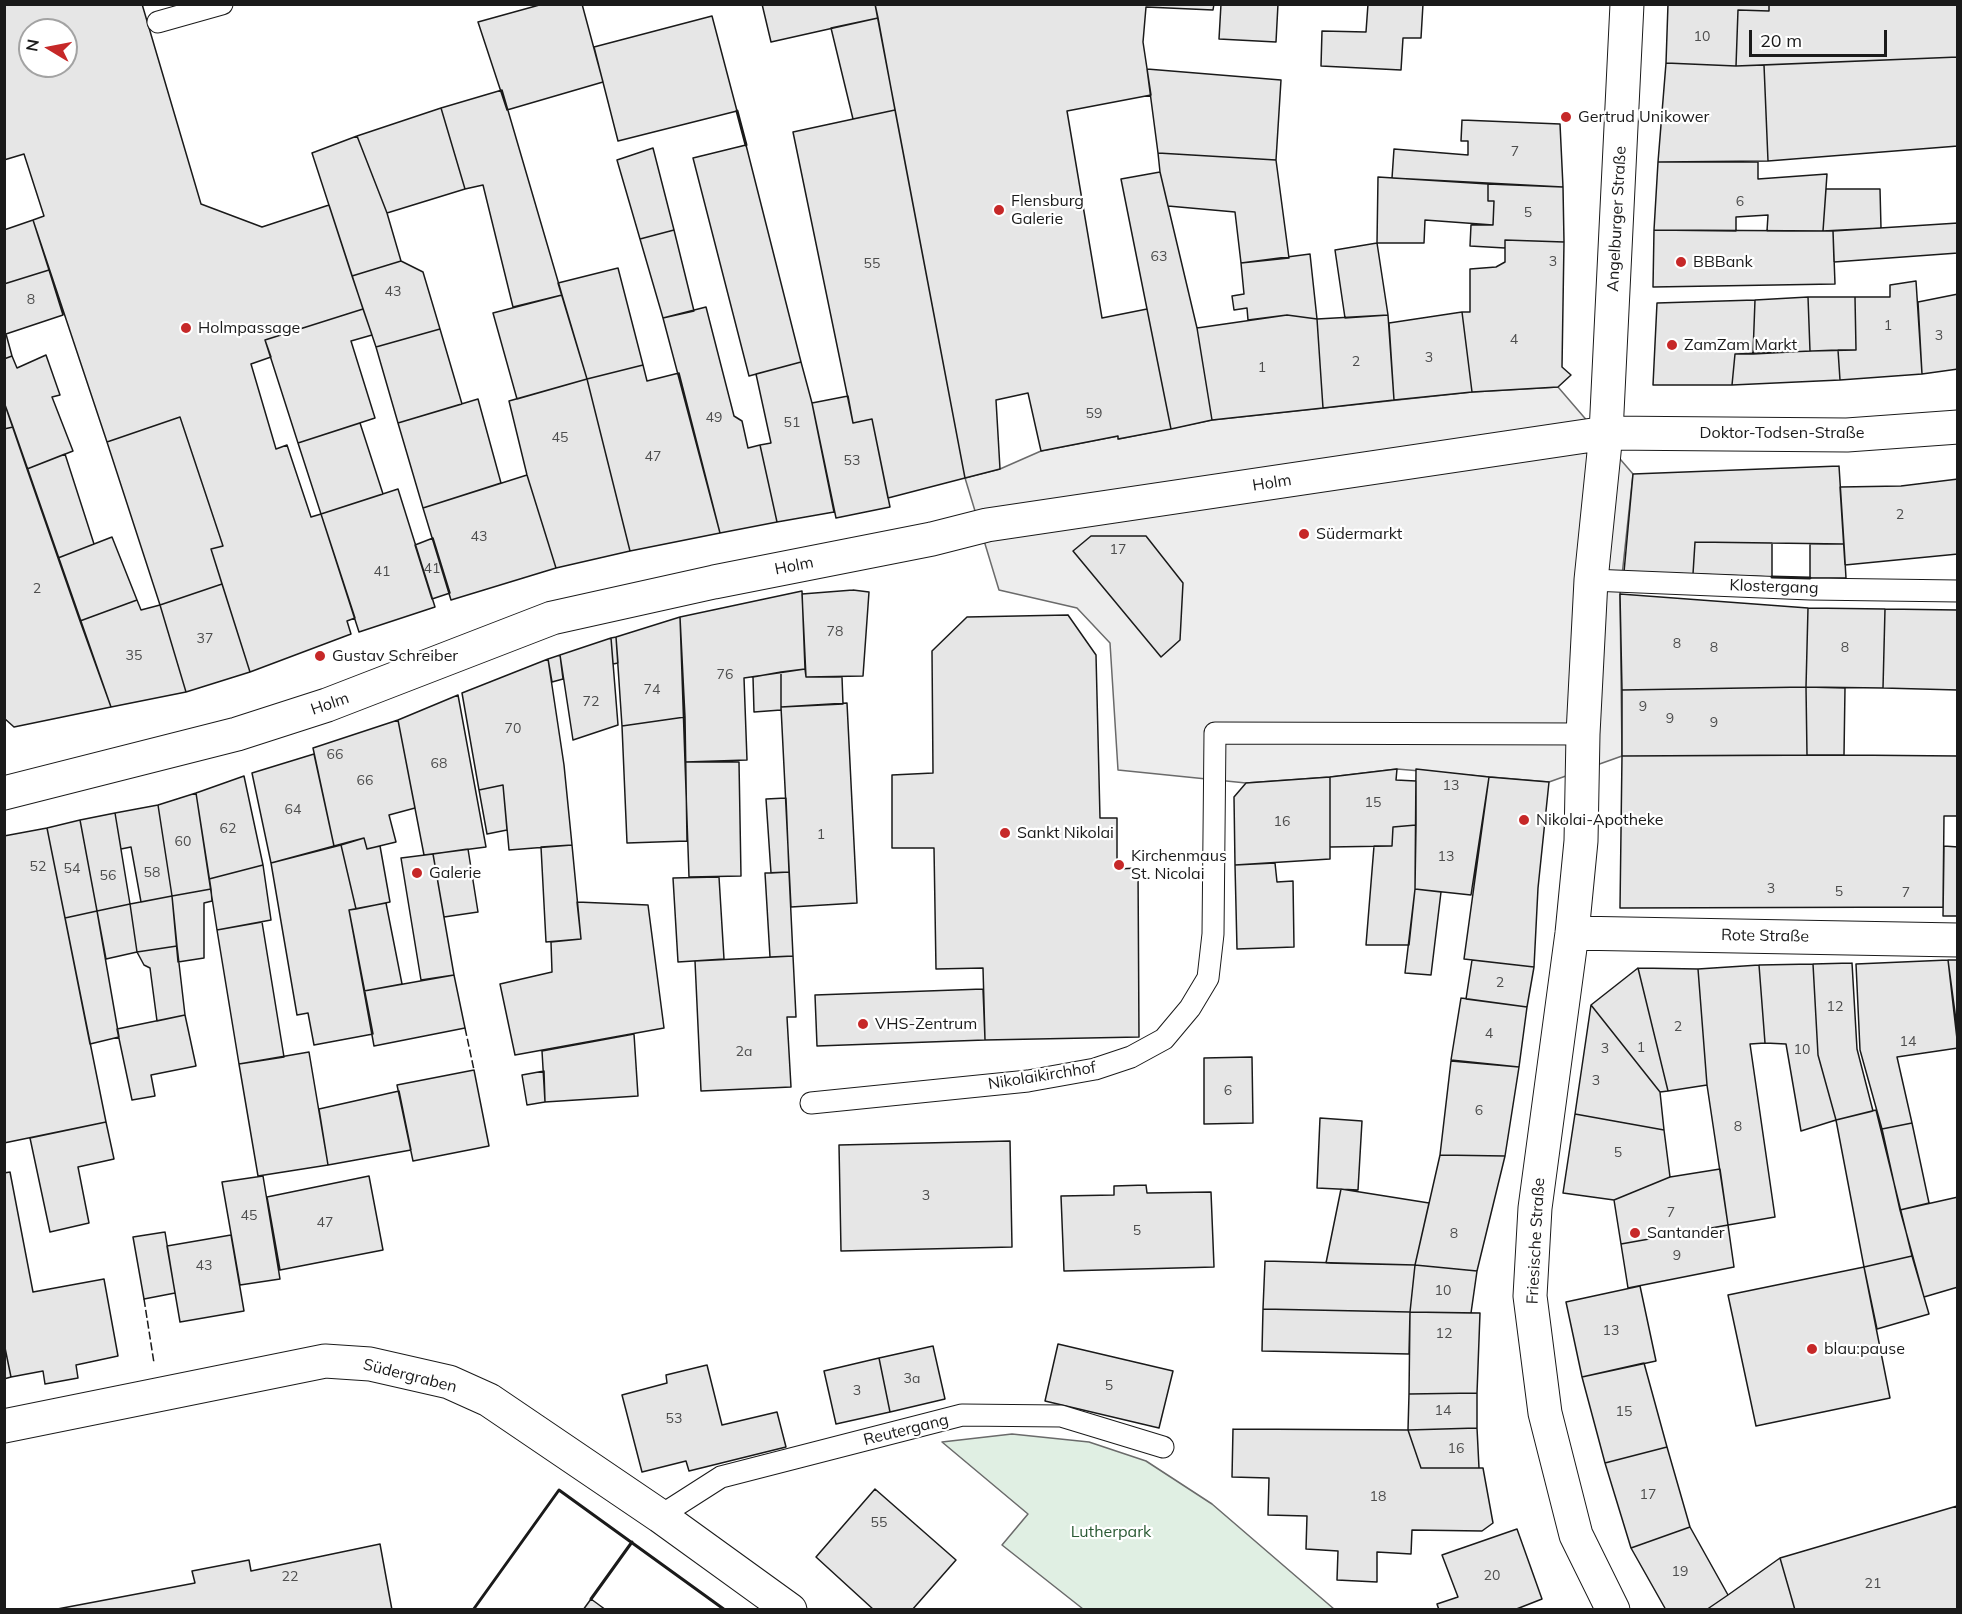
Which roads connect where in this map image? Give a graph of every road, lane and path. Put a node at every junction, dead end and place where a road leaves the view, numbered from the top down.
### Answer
1 (222, 4) edge
2 (1627, 4) edge
3 (158, 22) dead end
4 (1958, 427) edge
5 (1606, 433) junction
6 (1591, 579) junction
7 (1958, 591) edge
8 (1582, 734) junction
9 (4, 793) edge
10 (1572, 933) junction
11 (1944, 939) edge
12 (811, 1103) dead end
13 (4, 1426) edge
14 (1163, 1447) dead end
15 (660, 1516) junction
16 (790, 1610) edge
17 (1613, 1610) edge

1 - 3 lane
2 - 5 street, Angelburger Straße
4 - 5 street, Doktor-Todsen-Straße
5 - 6 street
5 - 9 street, Holm
6 - 7 lane, Klostergang
6 - 8 street
8 - 10 street
8 - 12 lane, Nikolaikirchhof
10 - 11 street, Rote Straße
10 - 17 street, Friesische Straße
13 - 15 street, Südergraben
14 - 15 lane, Reutergang
15 - 16 street, Südergraben

